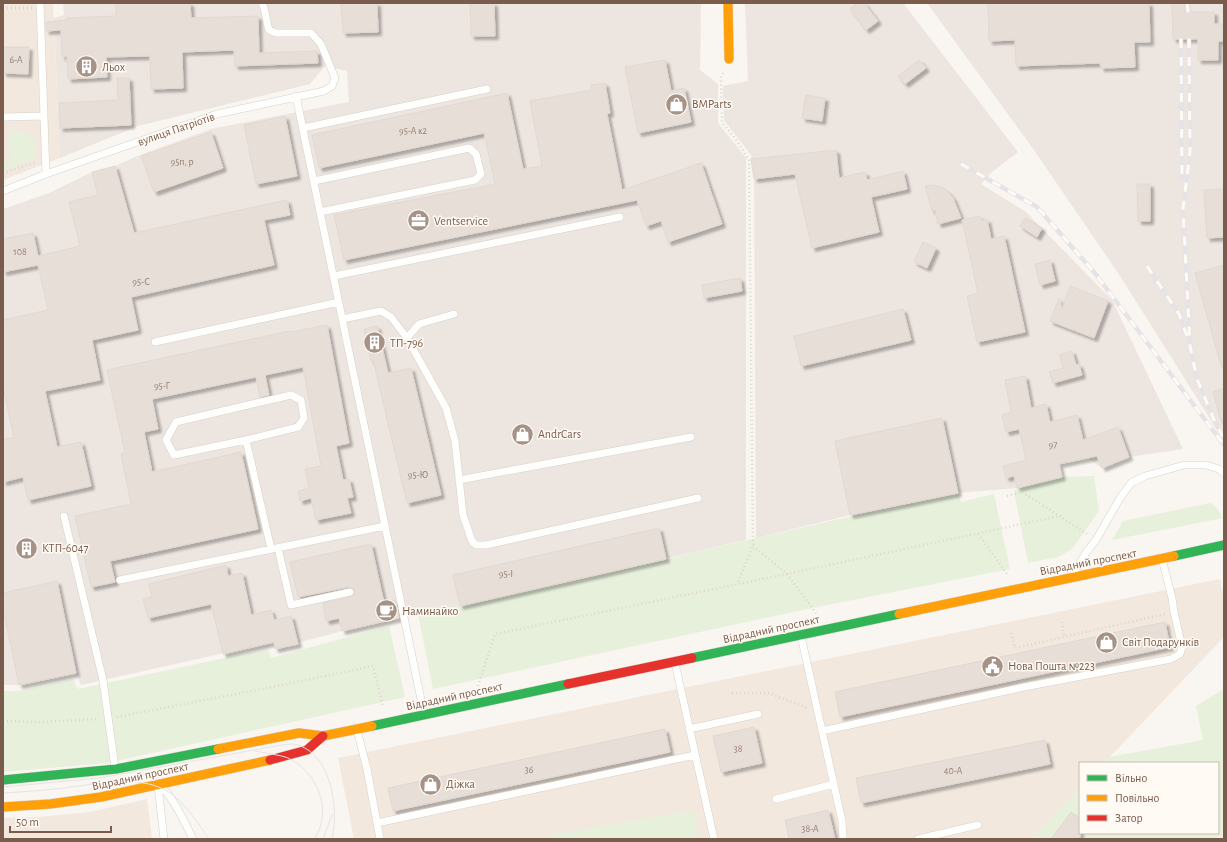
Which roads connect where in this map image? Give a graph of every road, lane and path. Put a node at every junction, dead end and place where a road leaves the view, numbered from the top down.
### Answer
1 (262, 3) edge
2 (728, 3) edge
3 (40, 6) edge
4 (3, 8) edge
5 (729, 59) joint
6 (487, 89) dead end
7 (296, 96) junction
8 (44, 116) junction
9 (3, 117) edge
10 (303, 128) junction
11 (46, 159) junction
12 (3, 173) edge
13 (46, 174) junction
14 (314, 181) junction
15 (3, 191) edge
16 (320, 212) junction
17 (620, 216) dead end
18 (334, 276) junction
19 (339, 302) junction
20 (454, 314) dead end
21 (342, 319) junction
22 (406, 338) junction
23 (155, 342) dead end
24 (691, 437) dead end
25 (246, 440) junction
26 (1224, 473) edge
27 (459, 480) junction
28 (1007, 496) dead end
29 (698, 498) dead end
30 (64, 516) dead end
31 (1059, 516) junction
32 (385, 526) junction
33 (978, 534) junction
34 (1087, 534) dead end
35 (1224, 545) edge
36 (753, 546) junction
37 (275, 549) junction
38 (1162, 559) junction
39 (787, 574) junction
40 (1007, 574) dead end
41 (1072, 577) junction
42 (120, 580) dead end
43 (737, 584) junction
44 (350, 592) dead end
45 (1174, 612) junction
46 (816, 613) dead end
47 (1062, 622) dead end
48 (1011, 633) dead end
49 (801, 635) junction
50 (1064, 636) junction
51 (675, 662) junction
52 (478, 686) dead end
53 (732, 693) dead end
54 (383, 707) dead end
55 (809, 713) dead end
56 (424, 714) junction
57 (758, 714) dead end
58 (109, 718) junction
59 (3, 721) edge
60 (357, 728) junction
61 (689, 729) junction
62 (822, 731) junction
63 (323, 736) junction
64 (695, 755) junction
65 (116, 770) junction
66 (3, 780) edge
67 (834, 784) junction
68 (158, 785) junction
69 (776, 799) dead end
70 (3, 807) edge
71 (377, 823) junction
72 (978, 826) dead end
73 (164, 839) edge
74 (193, 839) edge
75 (380, 839) edge
76 (714, 839) edge
77 (843, 839) edge
78 (918, 839) edge

1 - 7 lane, вулиця Патріотів
2 - 5 main road
3 - 4 path
3 - 8 lane
5 - 36 path
6 - 10 lane
7 - 10 lane
7 - 13 lane, вулиця Патріотів
8 - 9 lane
8 - 11 lane
10 - 14 lane
11 - 12 path
11 - 13 lane
13 - 15 lane, вулиця Патріотів
14 - 16 lane
14 - 16 lane
16 - 18 lane
17 - 18 lane
18 - 19 lane
19 - 21 lane
19 - 23 lane
20 - 22 lane
21 - 22 lane
21 - 32 lane
22 - 27 lane
24 - 27 lane
25 - 25 lane
25 - 37 lane
26 - 41 lane
27 - 29 lane
28 - 31 path
30 - 58 lane
31 - 33 path
31 - 34 path
32 - 37 lane
32 - 56 lane
33 - 39 path
33 - 40 path
35 - 38 main road, Відрадний проспект
36 - 39 path
36 - 43 path
37 - 42 lane
37 - 44 lane
38 - 41 main road, Відрадний проспект
38 - 45 lane
39 - 43 path
39 - 46 path
41 - 49 main road, Відрадний проспект
43 - 52 path
45 - 50 path
45 - 62 lane
47 - 50 path
48 - 50 path
49 - 51 main road, Відрадний проспект
49 - 62 lane
51 - 56 main road, Відрадний проспект
51 - 61 lane
53 - 55 path
54 - 58 path
56 - 60 main road, Відрадний проспект
57 - 61 lane
58 - 59 path
58 - 65 lane
60 - 63 main road, Відрадний проспект
60 - 71 lane
61 - 64 lane
62 - 67 lane
63 - 65 main road, Відрадний проспект
63 - 68 main road, Відрадний проспект
64 - 71 lane
64 - 76 lane
65 - 66 main road, Відрадний проспект
67 - 69 lane
67 - 77 lane
68 - 70 main road, Відрадний проспект
68 - 73 lane
68 - 74 lane
71 - 75 lane
72 - 78 lane

